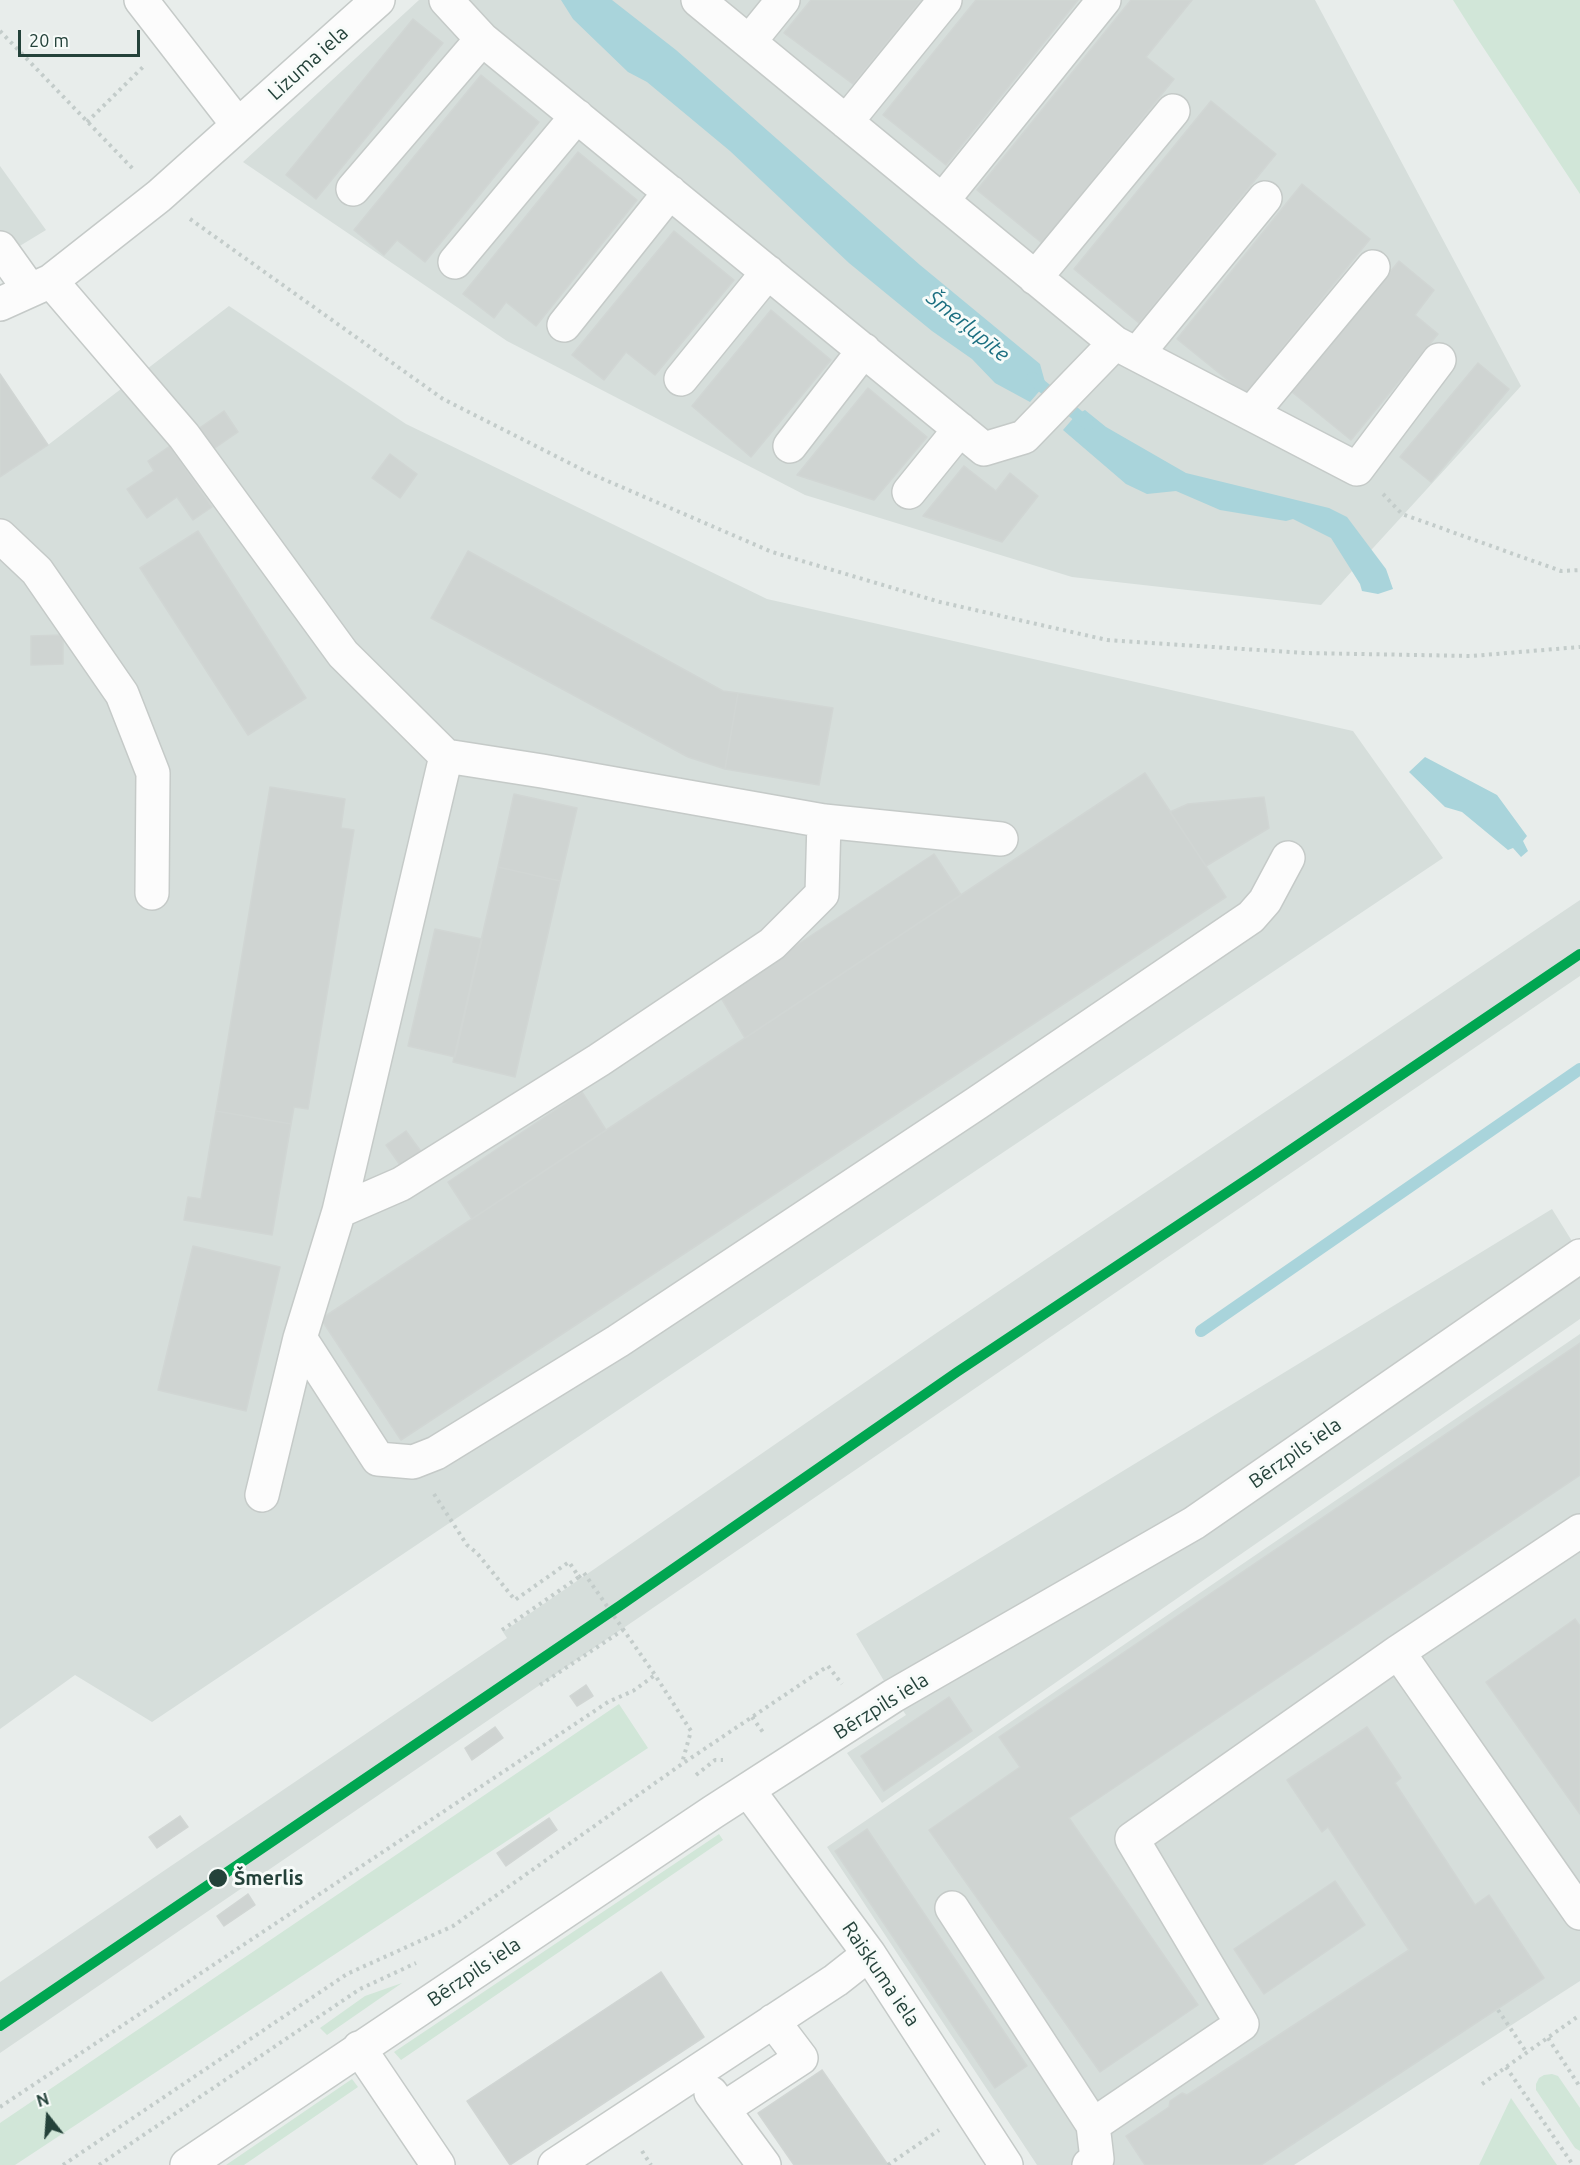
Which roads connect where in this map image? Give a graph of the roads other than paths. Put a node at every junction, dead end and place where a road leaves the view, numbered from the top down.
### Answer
1 (141, 0) edge
2 (378, 0) edge
3 (446, 0) edge
4 (698, 0) edge
5 (783, 0) edge
6 (945, 0) edge
7 (1104, 0) edge
8 (482, 39) junction
9 (749, 42) junction
10 (1173, 111) dead end
11 (577, 116) junction
12 (846, 122) junction
13 (238, 125) junction
14 (353, 189) dead end
15 (670, 192) junction
16 (1265, 198) dead end
17 (942, 201) junction
18 (0, 248) edge
19 (455, 262) dead end
20 (1373, 267) dead end
21 (768, 272) junction
22 (1035, 278) junction
23 (41, 285) junction
24 (0, 304) edge
25 (564, 325) dead end
26 (1126, 349) junction
27 (864, 350) junction
28 (1439, 360) dead end
29 (681, 379) dead end
30 (1251, 414) junction
31 (960, 429) junction
32 (790, 446) dead end
33 (909, 492) dead end
34 (0, 536) edge
35 (446, 756) junction
36 (824, 821) junction
37 (1001, 839) dead end
38 (1288, 858) dead end
39 (152, 893) dead end
40 (339, 1211) junction
41 (1580, 1256) edge
42 (300, 1338) junction
43 (262, 1495) dead end
44 (1580, 1532) edge
45 (1398, 1652) junction
46 (748, 1790) junction
47 (952, 1908) dead end
48 (1580, 1912) edge
49 (869, 1954) junction
50 (773, 2020) junction
51 (359, 2048) junction
52 (696, 2072) junction
53 (723, 2109) junction
54 (1093, 2125) junction
55 (187, 2165) edge
56 (438, 2165) edge
57 (555, 2165) edge
58 (764, 2165) edge
59 (1006, 2165) edge
60 (1089, 2165) edge

1 - 13 street
2 - 13 street, Lizuma iela
3 - 8 street
4 - 9 street
5 - 9 street
6 - 12 street
7 - 17 street
8 - 11 street
8 - 14 street
9 - 12 street
10 - 22 street
11 - 15 street
11 - 19 street
12 - 17 street
13 - 23 street, Lizuma iela
15 - 21 street
15 - 25 street
16 - 26 street
17 - 22 street
18 - 23 street
20 - 30 street
21 - 27 street
21 - 29 street
22 - 26 street
23 - 24 street, Lizuma iela
23 - 35 street
26 - 30 street
26 - 31 street
27 - 31 street
27 - 32 street
28 - 30 street
31 - 33 street
34 - 39 street
35 - 36 street
35 - 40 street
36 - 37 street
36 - 40 street
38 - 42 street
40 - 42 street
41 - 46 street, Bērzpils iela
42 - 43 street
44 - 45 street
45 - 48 street
45 - 54 street
46 - 49 street, Raiskuma iela
46 - 51 street, Bērzpils iela
47 - 54 street
49 - 50 street
49 - 59 street, Raiskuma iela
50 - 52 street
50 - 53 street
51 - 55 street, Bērzpils iela
51 - 56 street
52 - 53 street
52 - 57 street
53 - 58 street
54 - 60 street

